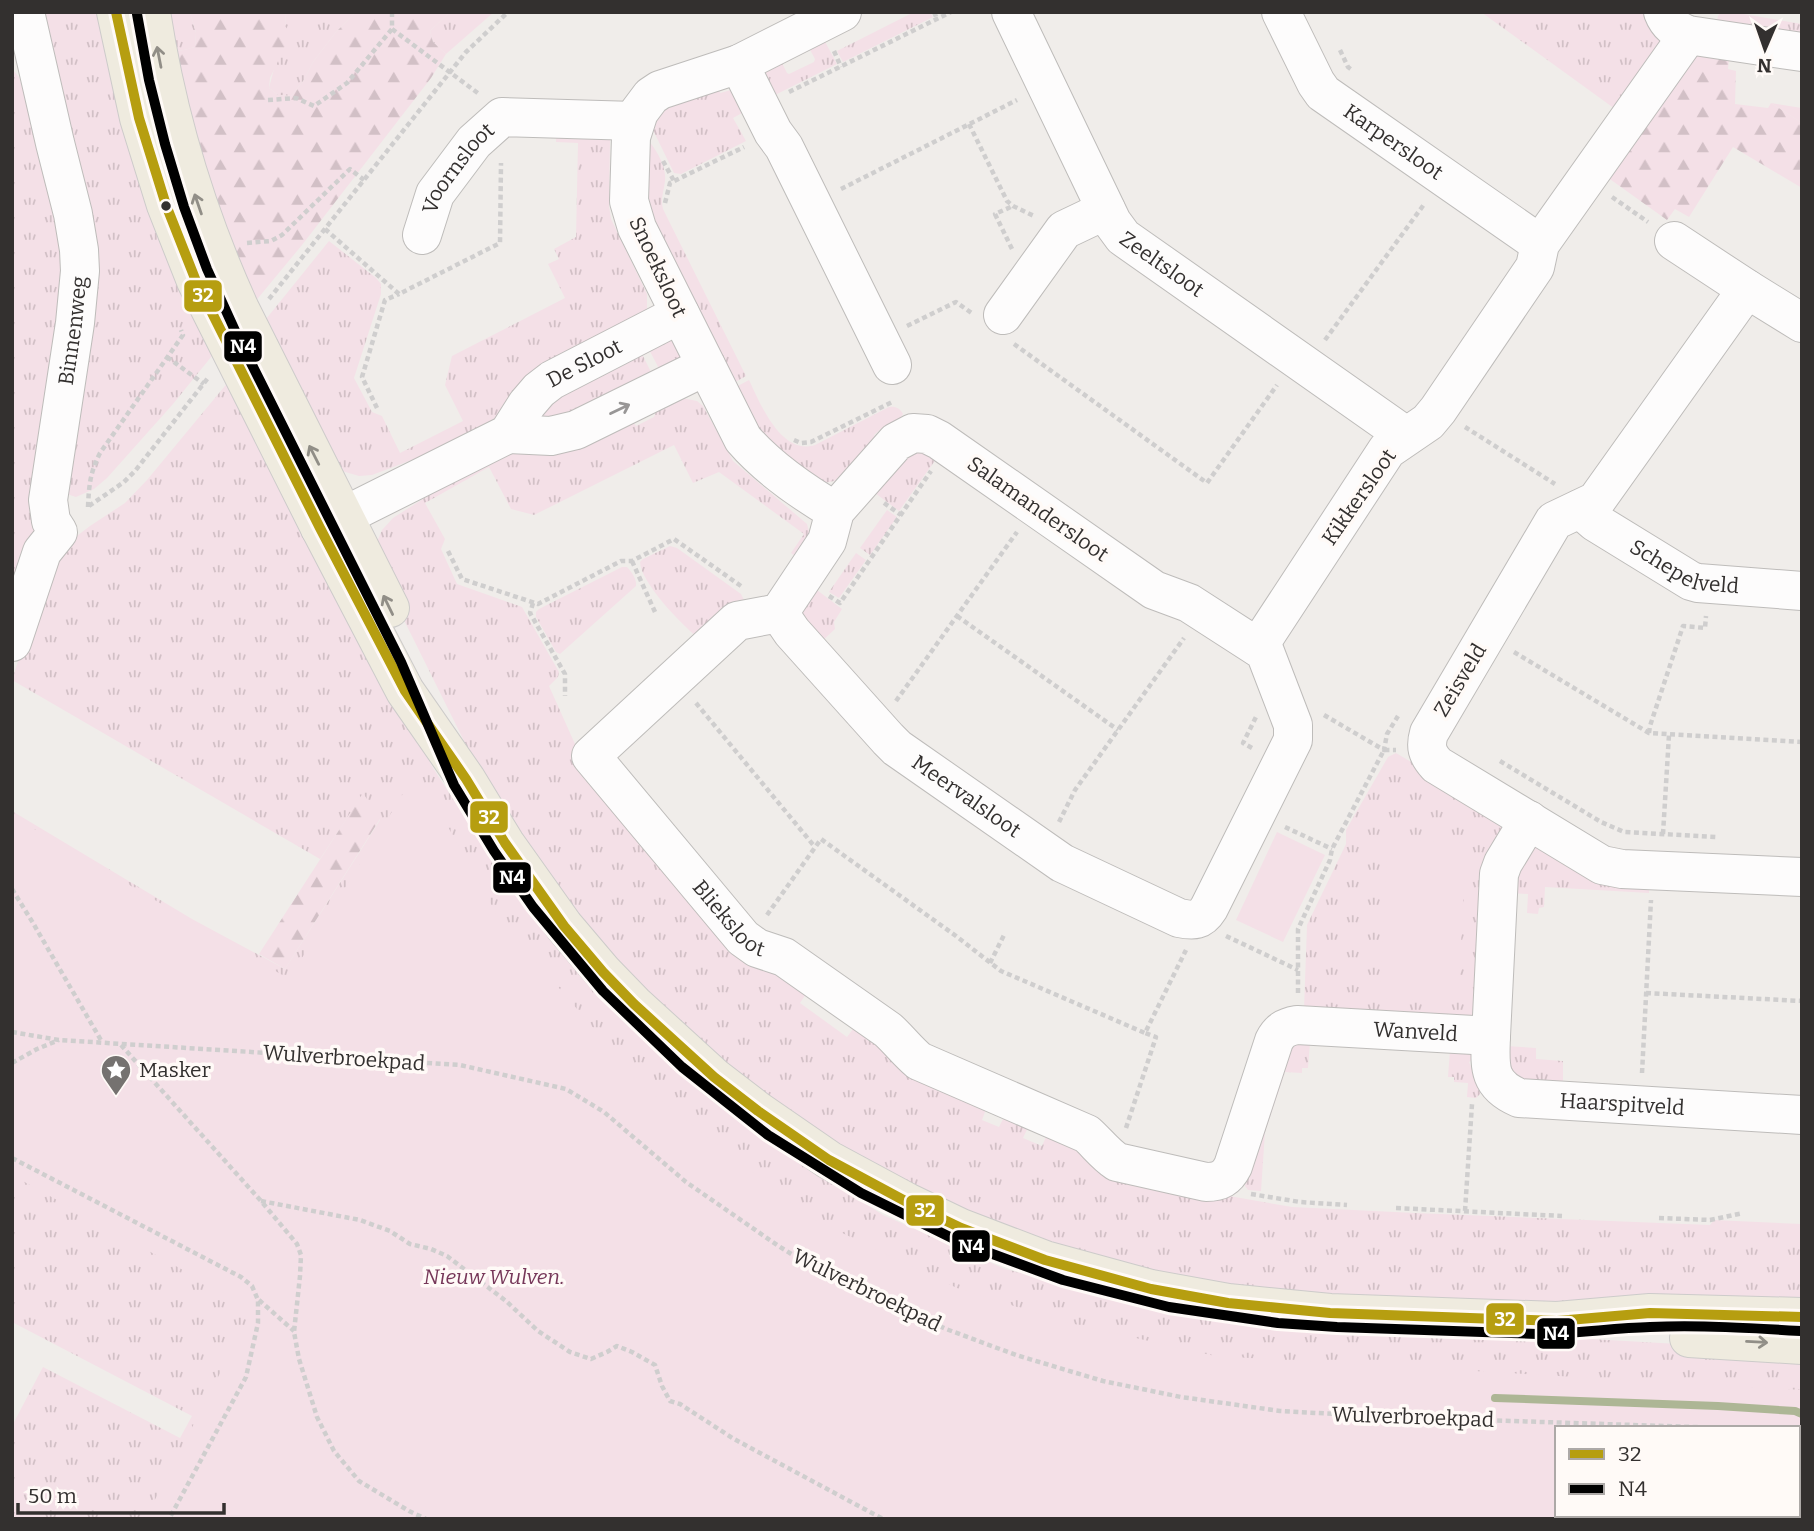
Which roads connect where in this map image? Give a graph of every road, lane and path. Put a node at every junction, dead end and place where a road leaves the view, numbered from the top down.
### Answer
1 (25, 12) edge
2 (116, 12) edge
3 (151, 12) edge
4 (391, 12) edge
5 (508, 12) edge
6 (842, 12) edge
7 (934, 12) edge
8 (951, 12) edge
9 (1012, 12) edge
10 (1280, 12) edge
11 (937, 19) junction
12 (1675, 24) edge
13 (392, 29) junction
14 (1802, 52) edge
15 (739, 64) junction
16 (450, 71) junction
17 (1047, 86) junction
18 (268, 100) dead end
19 (766, 119) junction
20 (635, 121) junction
21 (969, 124) junction
22 (1444, 177) junction
23 (1585, 178) junction
24 (364, 180) junction
25 (812, 204) junction
26 (1013, 206) junction
27 (666, 208) dead end
28 (1106, 210) junction
29 (326, 229) junction
30 (1064, 230) junction
31 (422, 235) dead end
32 (238, 240) dead end
33 (1675, 241) joint
34 (339, 242) dead end
35 (1540, 244) junction
36 (1027, 281) junction
37 (1747, 289) junction
38 (399, 294) dead end
39 (268, 301) dead end
40 (680, 314) junction
41 (994, 322) junction
42 (178, 323) dead end
43 (1802, 323) edge
44 (167, 357) junction
45 (1301, 363) junction
46 (706, 366) junction
47 (888, 368) junction
48 (212, 374) dead end
49 (204, 384) junction
50 (377, 408) dead end
51 (1438, 410) junction
52 (508, 434) junction
53 (790, 436) dead end
54 (1406, 436) junction
55 (949, 446) junction
56 (1035, 507) junction
57 (1580, 509) junction
58 (835, 511) junction
59 (332, 522) junction
60 (448, 551) dead end
61 (632, 561) junction
62 (802, 577) junction
63 (1708, 584) junction
64 (1802, 590) edge
65 (533, 603) junction
66 (655, 612) dead end
67 (1203, 612) junction
68 (779, 613) junction
69 (957, 616) junction
70 (1486, 635) junction
71 (12, 642) edge
72 (1258, 647) junction
73 (676, 678) junction
74 (565, 695) dead end
75 (1283, 696) junction
76 (1401, 712) dead end
77 (877, 728) junction
78 (1118, 730) junction
79 (1649, 733) junction
80 (1669, 734) junction
81 (1802, 742) edge
82 (1384, 750) junction
83 (1426, 750) junction
84 (1494, 758) dead end
85 (1281, 763) junction
86 (1256, 813) junction
87 (1529, 820) junction
88 (1663, 834) junction
89 (1718, 838) dead end
90 (815, 847) junction
91 (1332, 849) junction
92 (1044, 851) junction
93 (1653, 870) junction
94 (1802, 877) edge
95 (12, 889) edge
96 (1197, 920) junction
97 (1004, 933) dead end
98 (748, 941) junction
99 (990, 962) junction
100 (1298, 970) junction
101 (1646, 993) junction
102 (1802, 1001) edge
103 (1297, 1025) junction
104 (12, 1032) edge
105 (1145, 1033) junction
106 (1491, 1036) junction
107 (59, 1040) junction
108 (102, 1043) junction
109 (120, 1044) junction
110 (12, 1063) edge
111 (1499, 1086) junction
112 (1640, 1105) junction
113 (1802, 1115) edge
114 (12, 1158) edge
115 (1115, 1160) junction
116 (1223, 1180) junction
117 (261, 1201) junction
118 (1348, 1205) dead end
119 (1396, 1208) dead end
120 (1465, 1212) junction
121 (1743, 1213) dead end
122 (1562, 1216) dead end
123 (1659, 1218) dead end
124 (258, 1300) junction
125 (1802, 1317) edge
126 (1557, 1321) junction
127 (294, 1332) junction
128 (1802, 1345) edge
129 (1664, 1426) edge
130 (169, 1519) edge
131 (426, 1519) edge
132 (883, 1519) edge

1 - 71 street, Binnenweg
2 - 59 main road
59 -> 3 main road
4 - 13 path
5 - 16 path
6 - 15 street, Snoeksloot
7 - 11 path
8 - 11 path
9 - 17 street, Zeeltsloot
10 - 22 street, Karpersloot
11 - 19 path
12 - 14 street
12 - 23 street, Kikkersloot
13 - 16 path
13 - 18 path
15 - 19 street
15 - 20 street, Snoeksloot
16 - 24 path
17 - 21 path
17 - 28 street, Zeeltsloot
19 - 25 street
19 - 27 path
20 - 31 street, Voornsloot
20 - 40 street, Snoeksloot
21 - 25 path
21 - 26 path
22 - 35 street, Karpersloot
22 - 45 path
23 - 33 path
23 - 35 street, Kikkersloot
24 - 29 path
24 - 32 path
25 - 47 street
26 - 30 path
26 - 36 path
28 - 30 street
28 - 45 street, Zeeltsloot
29 - 34 path
29 - 39 path
30 - 36 street
33 - 37 street
35 - 51 street, Kikkersloot
36 - 41 street
37 - 43 street
37 - 57 street, Zeisveld
38 - 50 path
40 - 46 street, Snoeksloot
40 - 52 street, De Sloot
41 - 45 path
41 - 47 path
42 - 44 path
44 - 49 path
44 - 49 path
45 - 54 street, Zeeltsloot
52 -> 46 street
46 - 58 street, Snoeksloot
47 - 53 path
48 - 49 path
51 - 54 street, Kikkersloot
51 - 57 path
52 - 59 street
54 - 72 street, Kikkersloot
55 - 56 street, Salamandersloot
55 - 58 street, Salamandersloot
55 - 62 path
56 - 67 street, Salamandersloot
56 - 69 path
57 - 63 street, Schepelveld
57 - 70 street, Zeisveld
58 - 62 street
59 - 126 main road
60 - 65 path
61 - 65 path
61 - 66 path
61 - 68 path
62 - 68 street
63 - 64 street, Schepelveld
63 - 79 path
65 - 74 path
67 - 72 street, Salamandersloot
67 - 78 path
68 - 73 street, Blieksloot
68 - 77 street, Meervalsloot
69 - 77 path
69 - 78 path
70 - 79 path
70 - 83 street, Zeisveld
72 - 75 street
73 - 90 path
73 - 98 street, Blieksloot
75 - 82 path
75 - 85 street
75 - 85 path
76 - 82 path
77 - 92 street, Meervalsloot
78 - 92 path
79 - 80 path
80 - 81 path
80 - 88 path
82 - 83 path
82 - 91 path
83 - 87 street
84 - 88 path
85 - 86 street
86 - 91 path
86 - 96 street
87 - 93 street
87 - 106 street
88 - 89 path
90 - 98 path
90 - 99 path
91 - 100 path
92 - 96 street, Meervalsloot
93 - 94 street
93 - 101 path
95 - 108 path
96 - 100 path
96 - 105 path
97 - 99 path
98 - 115 street, Blieksloot
99 - 105 path
100 - 103 path
101 - 102 path
101 - 112 path
103 - 106 street, Wanveld
103 - 116 street
104 - 107 path, Wulverbroekpad
105 - 115 path
106 - 111 street
107 - 108 path, Wulverbroekpad
107 - 110 path
108 - 109 path, Wulverbroekpad
109 - 117 path
109 - 129 path, Wulverbroekpad
111 - 112 street, Haarspitveld
111 - 120 path
112 - 113 street, Haarspitveld
114 - 124 path
115 - 116 street, Blieksloot
116 - 118 path
117 - 127 path
117 - 132 path
119 - 120 path
120 - 122 path
121 - 123 path
124 - 127 path
124 - 130 path
125 - 126 main road
126 -> 128 main road
127 - 131 path

